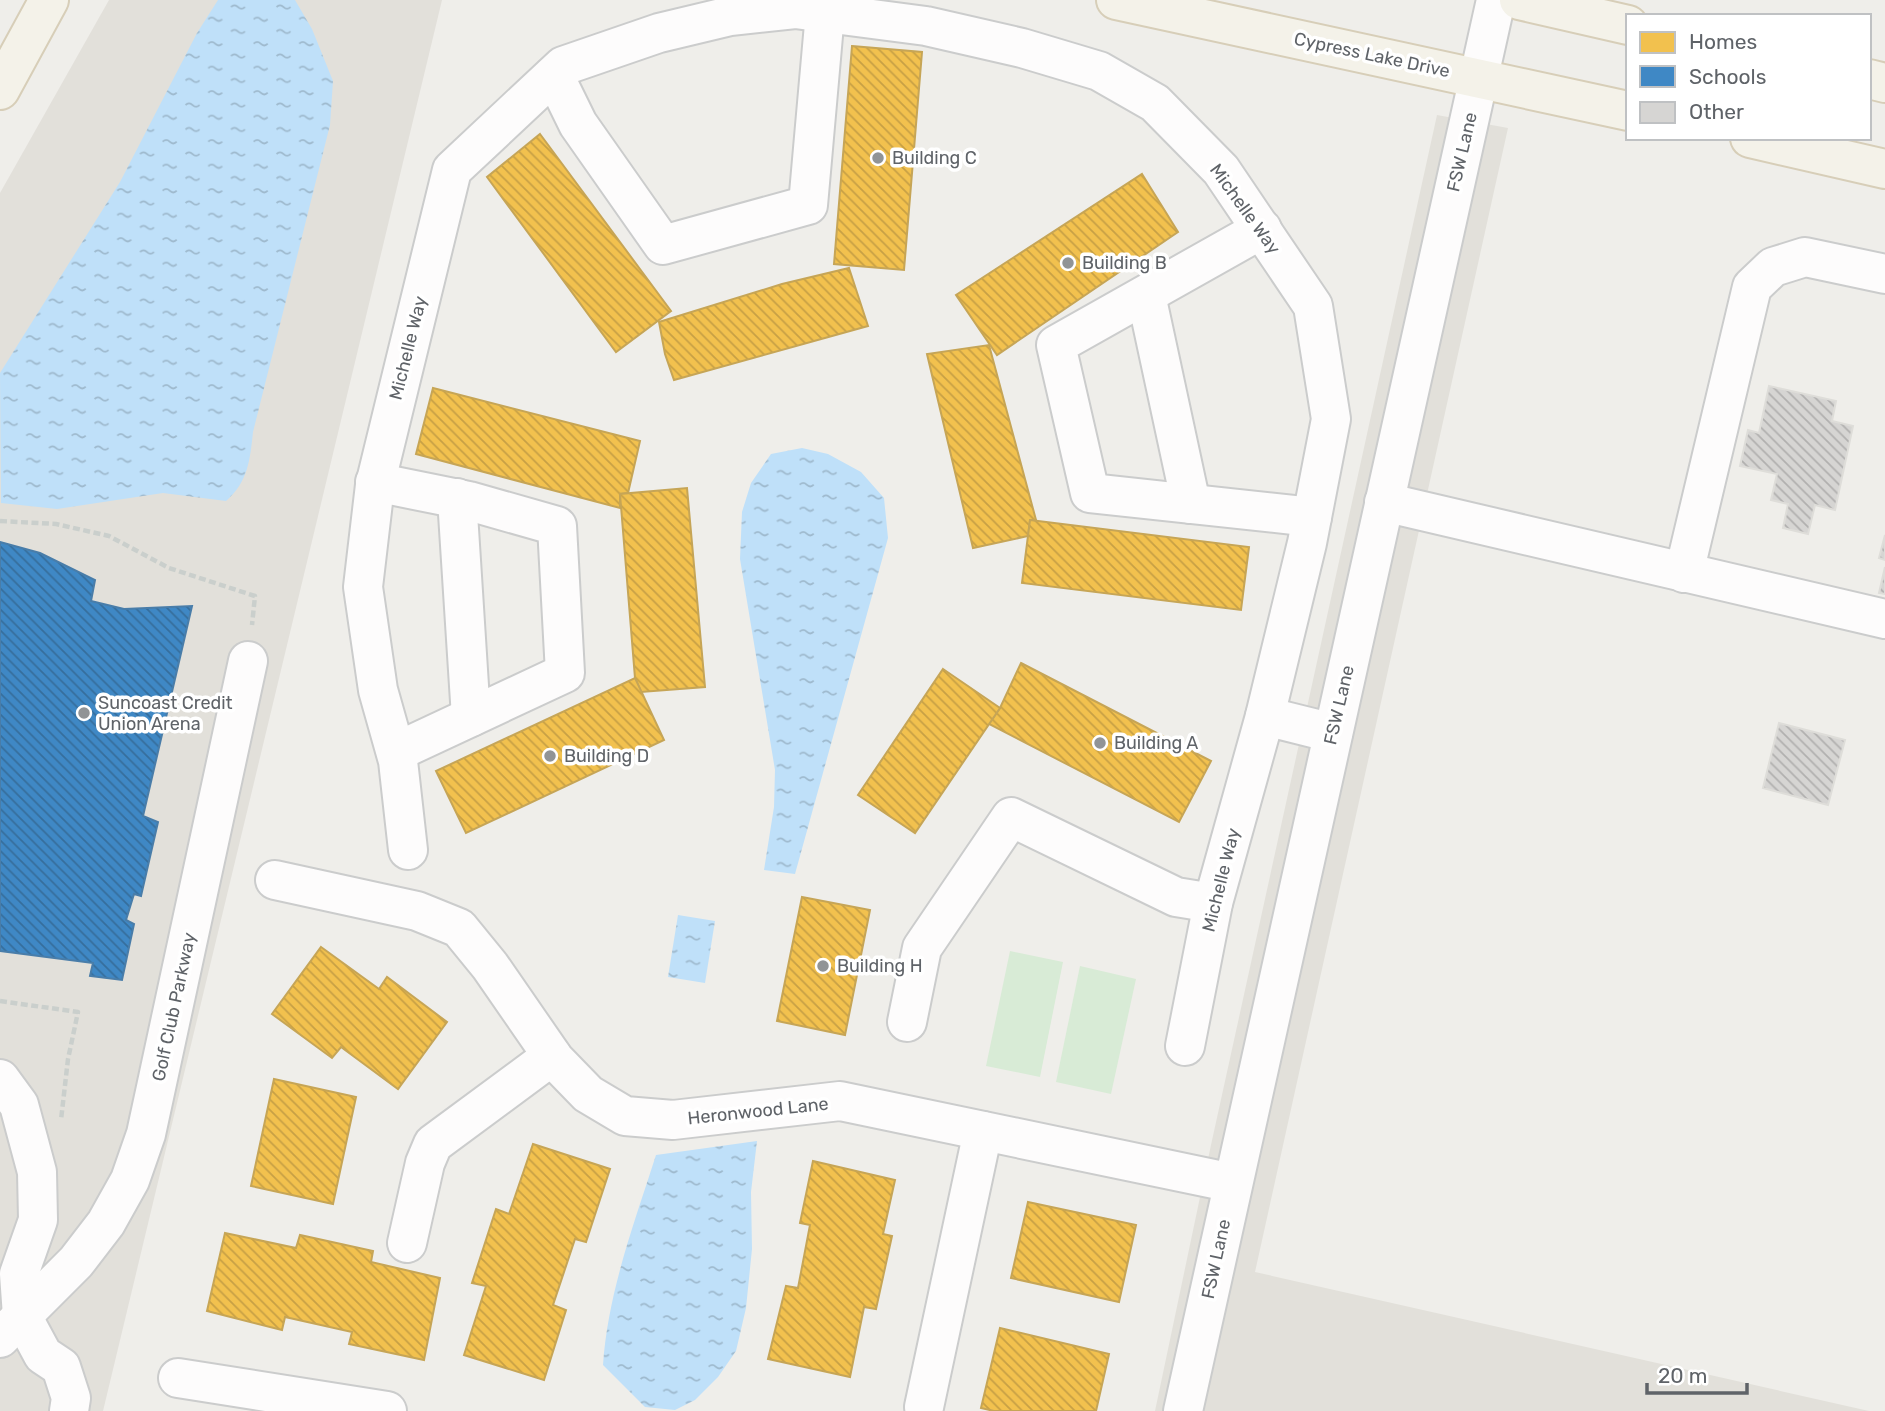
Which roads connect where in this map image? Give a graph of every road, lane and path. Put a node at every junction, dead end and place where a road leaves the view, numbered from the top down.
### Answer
1 (49, 0) edge
2 (1116, 0) edge
3 (1496, 0) edge
4 (1519, 0) edge
5 (731, 8) edge
6 (825, 13) junction
7 (1626, 25) edge
8 (554, 75) junction
9 (1478, 77) junction
10 (0, 90) edge
11 (1626, 111) edge
12 (1759, 140) edge
13 (1885, 169) edge
14 (1262, 229) junction
15 (1885, 274) edge
16 (1146, 295) junction
17 (375, 481) junction
18 (457, 498) junction
19 (1384, 502) junction
20 (1191, 504) junction
21 (1312, 516) junction
22 (0, 521) edge
23 (1684, 573) junction
24 (1885, 619) edge
25 (248, 661) joint
26 (1265, 716) junction
27 (471, 717) junction
28 (1333, 733) junction
29 (396, 752) junction
30 (408, 850) dead end
31 (275, 880) dead end
32 (1213, 903) junction
33 (0, 1001) edge
34 (907, 1022) dead end
35 (1185, 1046) dead end
36 (552, 1056) junction
37 (0, 1079) edge
38 (60, 1128) dead end
39 (984, 1131) junction
40 (1233, 1183) junction
41 (407, 1243) dead end
42 (11, 1326) edge
43 (178, 1378) dead end
44 (224, 1399) edge
45 (924, 1407) dead end
46 (69, 1411) edge
47 (387, 1411) edge
48 (1183, 1411) edge

1 - 10 main road
2 - 9 main road, Cypress Lake Drive
3 - 9 street, FSW Lane
4 - 7 main road
5 - 6 street, Michelle Way
5 - 8 street, Michelle Way
6 - 8 street
6 - 14 street, Michelle Way
8 - 17 street, Michelle Way
9 - 11 main road, Cypress Lake Drive
9 - 19 street, FSW Lane
12 - 13 main road
14 - 16 street
14 - 21 street, Michelle Way
15 - 23 street
16 - 20 street
16 - 20 street
17 - 18 street
17 - 29 street, Michelle Way
18 - 27 street
18 - 27 street
19 - 23 street
19 - 28 street, FSW Lane
20 - 21 street
21 - 26 street, Michelle Way
22 - 25 path
23 - 24 street
25 - 42 street, Golf Club Parkway
26 - 28 street
26 - 32 street, Michelle Way
27 - 29 street
28 - 40 street, FSW Lane
29 - 30 street, Michelle Way
31 - 36 street, Heronwood Lane
32 - 34 street
32 - 35 street, Michelle Way
33 - 38 path
36 - 39 street, Heronwood Lane
36 - 41 street
37 - 42 street
39 - 40 street, Heronwood Lane
39 - 45 street
40 - 48 street, FSW Lane
42 - 46 street
43 - 44 street
44 - 47 street

